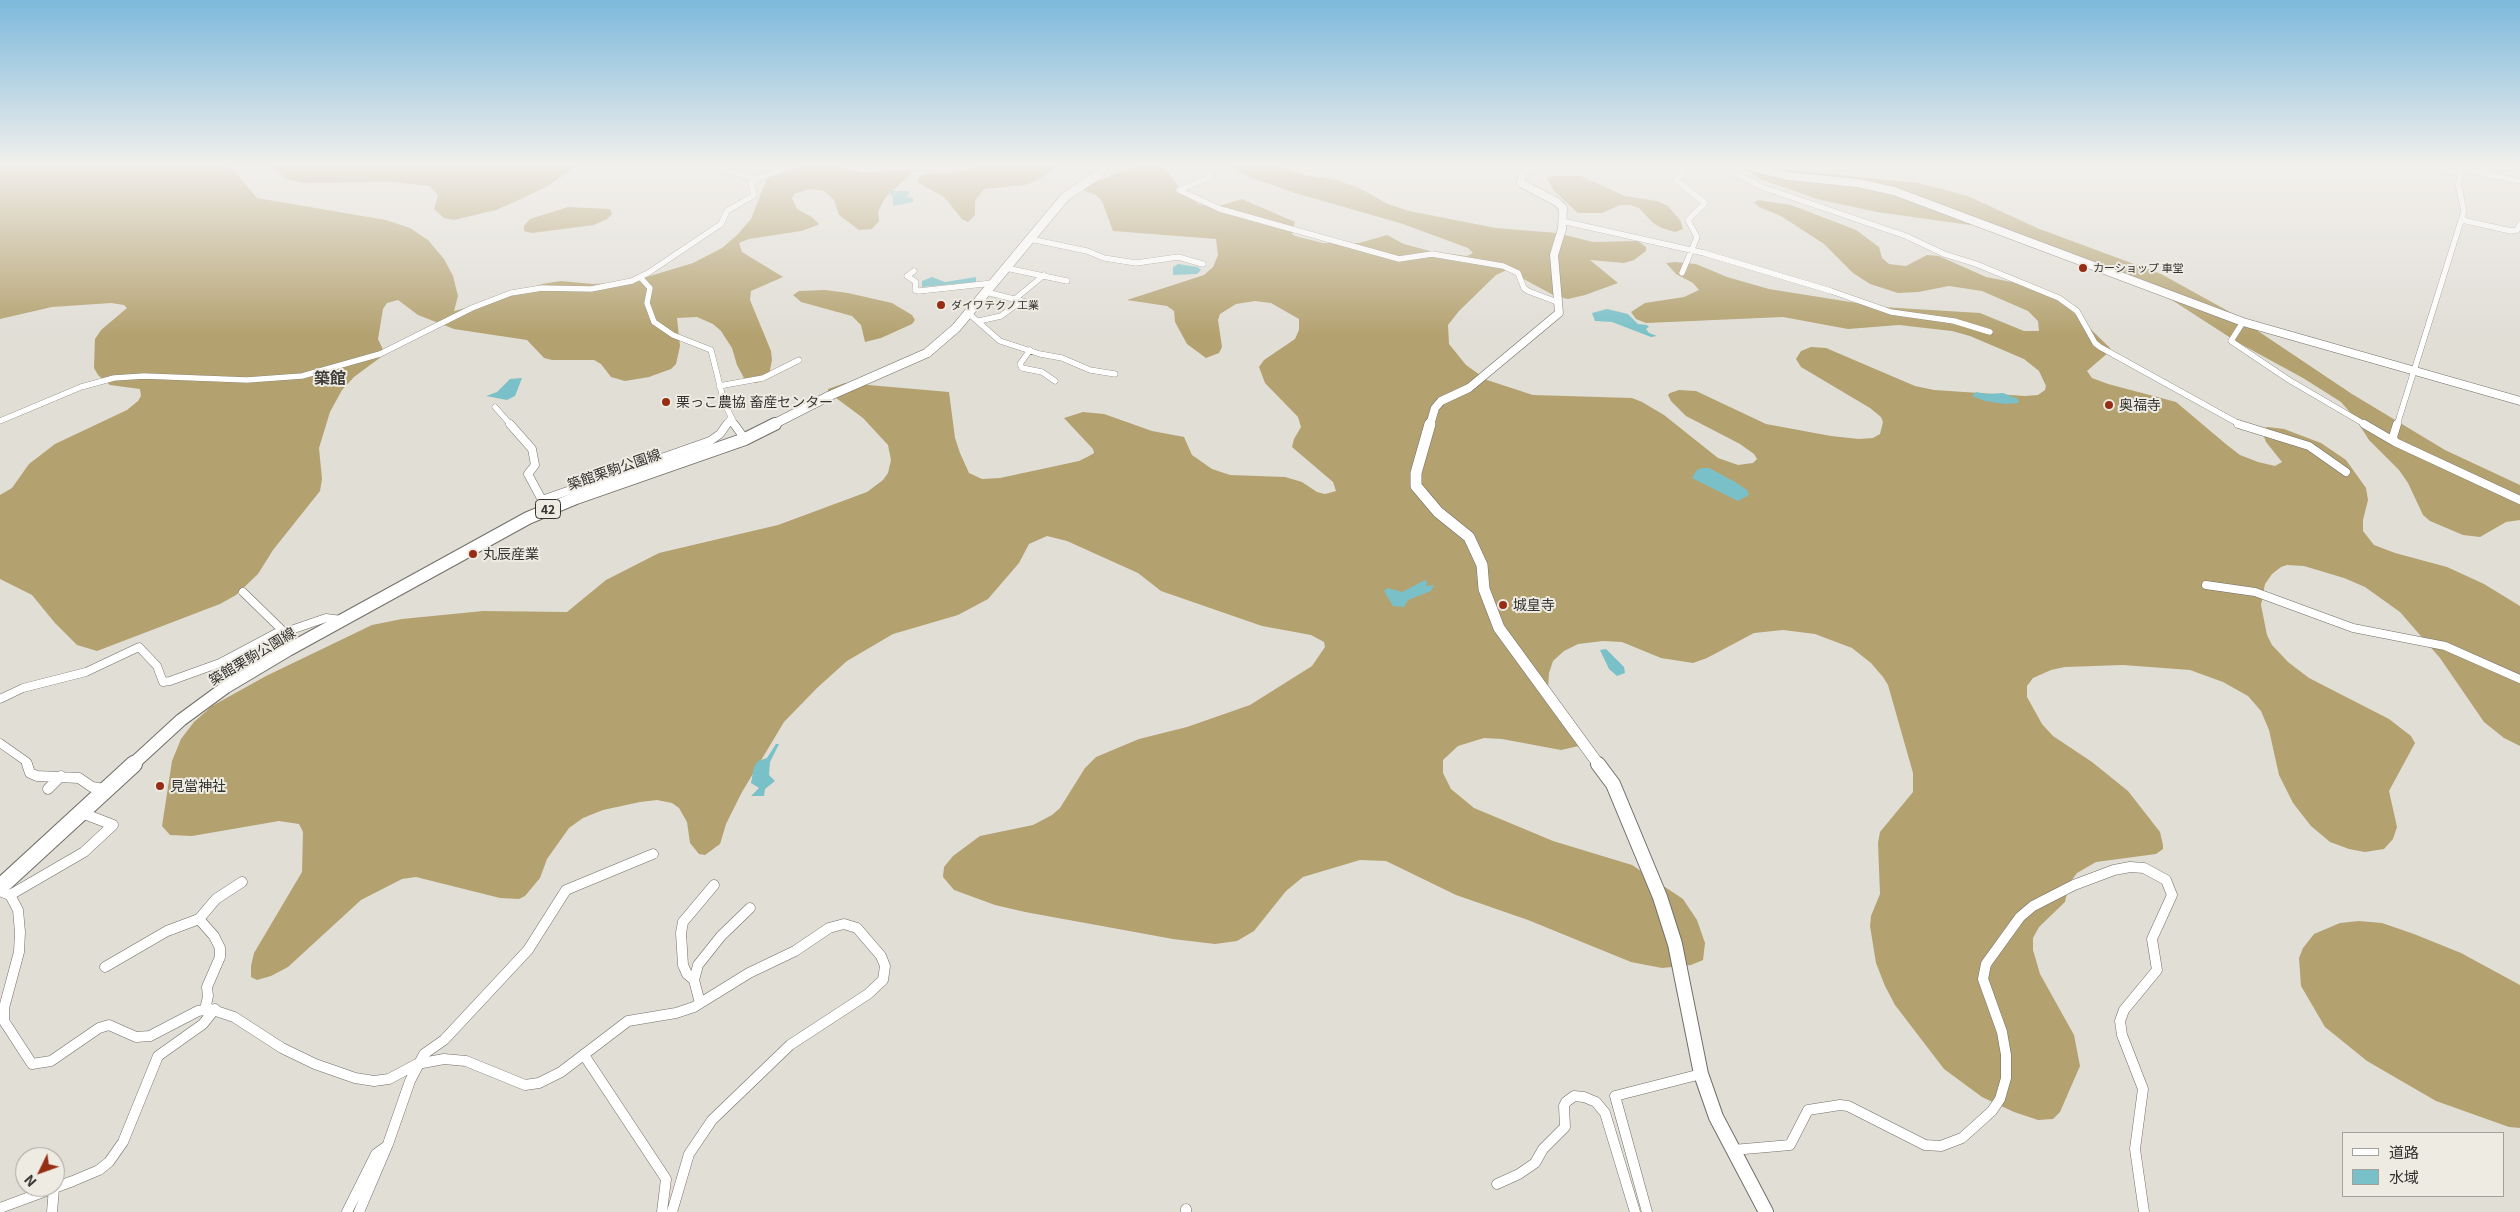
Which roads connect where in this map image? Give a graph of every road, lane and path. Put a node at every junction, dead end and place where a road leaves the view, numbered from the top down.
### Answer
1 (722, 223) edge
2 (1044, 223) edge
3 (1269, 223) edge
4 (1562, 223) edge
5 (1573, 223) edge
6 (1690, 223) edge
7 (1867, 223) edge
8 (1978, 223) edge
9 (2461, 223) edge
10 (2473, 223) edge
11 (2520, 225) edge
12 (1030, 239) junction
13 (1693, 250) junction
14 (1203, 264) dead end
15 (1006, 268) junction
16 (914, 271) dead end
17 (1682, 272) dead end
18 (1044, 275) junction
19 (640, 277) junction
20 (1066, 281) dead end
21 (989, 288) junction
22 (1018, 300) junction
23 (1556, 302) junction
24 (1030, 304) dead end
25 (968, 313) junction
26 (979, 321) junction
27 (2243, 322) junction
28 (1990, 332) dead end
29 (1030, 350) junction
30 (799, 360) dead end
31 (2414, 369) junction
32 (1115, 374) dead end
33 (1054, 381) dead end
34 (719, 386) junction
35 (2520, 401) edge
36 (495, 407) dead end
37 (731, 417) junction
38 (0, 421) edge
39 (745, 439) junction
40 (2395, 442) junction
41 (2346, 472) dead end
42 (2520, 500) edge
43 (2206, 585) dead end
44 (243, 592) dead end
45 (342, 621) junction
46 (282, 630) junction
47 (2520, 679) edge
48 (0, 699) edge
49 (0, 743) edge
50 (61, 776) junction
51 (48, 789) dead end
52 (104, 789) junction
53 (80, 812) junction
54 (654, 854) dead end
55 (242, 882) dead end
56 (714, 885) dead end
57 (0, 887) edge
58 (5, 893) edge
59 (750, 908) dead end
60 (199, 919) junction
61 (106, 967) dead end
62 (694, 980) junction
63 (700, 1003) junction
64 (210, 1010) junction
65 (584, 1055) junction
66 (417, 1064) junction
67 (1701, 1074) junction
68 (388, 1144) junction
69 (1732, 1150) junction
70 (65, 1184) edge
71 (1497, 1184) dead end
72 (30, 1197) edge
73 (53, 1197) edge
74 (0, 1208) edge
75 (52, 1212) edge
76 (347, 1212) edge
77 (358, 1212) edge
78 (662, 1212) edge
79 (672, 1212) edge
80 (1635, 1212) edge
81 (1647, 1212) edge
82 (1766, 1212) edge
83 (2144, 1212) edge

1 - 19 street
2 - 12 main road, 築館栗駒公園線 / 42
3 - 23 street
4 - 23 street
5 - 13 street
6 - 13 street
7 - 41 street
8 - 27 street
9 - 31 street
10 - 11 street
12 - 14 street
12 - 15 main road, 築館栗駒公園線 / 42
13 - 17 street
13 - 28 street
15 - 18 street
15 - 21 main road, 築館栗駒公園線 / 42
16 - 21 street
18 - 20 street
18 - 22 street
19 - 34 street
19 - 38 street
21 - 22 street
21 - 25 main road, 築館栗駒公園線 / 42
22 - 24 street
22 - 26 street
23 - 67 street
25 - 26 street
25 - 39 main road, 築館栗駒公園線 / 42
26 - 29 street
27 - 31 street
27 - 40 street
29 - 32 street
29 - 33 street
30 - 34 street
31 - 35 street
31 - 40 street
34 - 37 street
36 - 37 street
37 - 39 street
39 - 45 main road, 築館栗駒公園線 / 42
40 - 42 street
43 - 47 street
44 - 46 street
45 - 46 street
45 - 52 main road, 築館栗駒公園線 / 42
46 - 48 street
49 - 50 street
50 - 51 street
50 - 52 street
52 - 53 main road, 築館栗駒公園線 / 42
53 - 57 main road, 築館栗駒公園線 / 42
53 - 58 street
54 - 66 street
55 - 60 street
56 - 62 street
58 - 64 street
59 - 62 street
60 - 61 street
60 - 64 street
62 - 63 street
63 - 65 street
63 - 79 street
64 - 66 street
64 - 70 street
65 - 66 street
65 - 78 street
66 - 68 street
67 - 69 street
67 - 81 street
68 - 76 street
68 - 77 street
69 - 82 street
69 - 83 street
71 - 80 street
72 - 74 street
73 - 75 street

